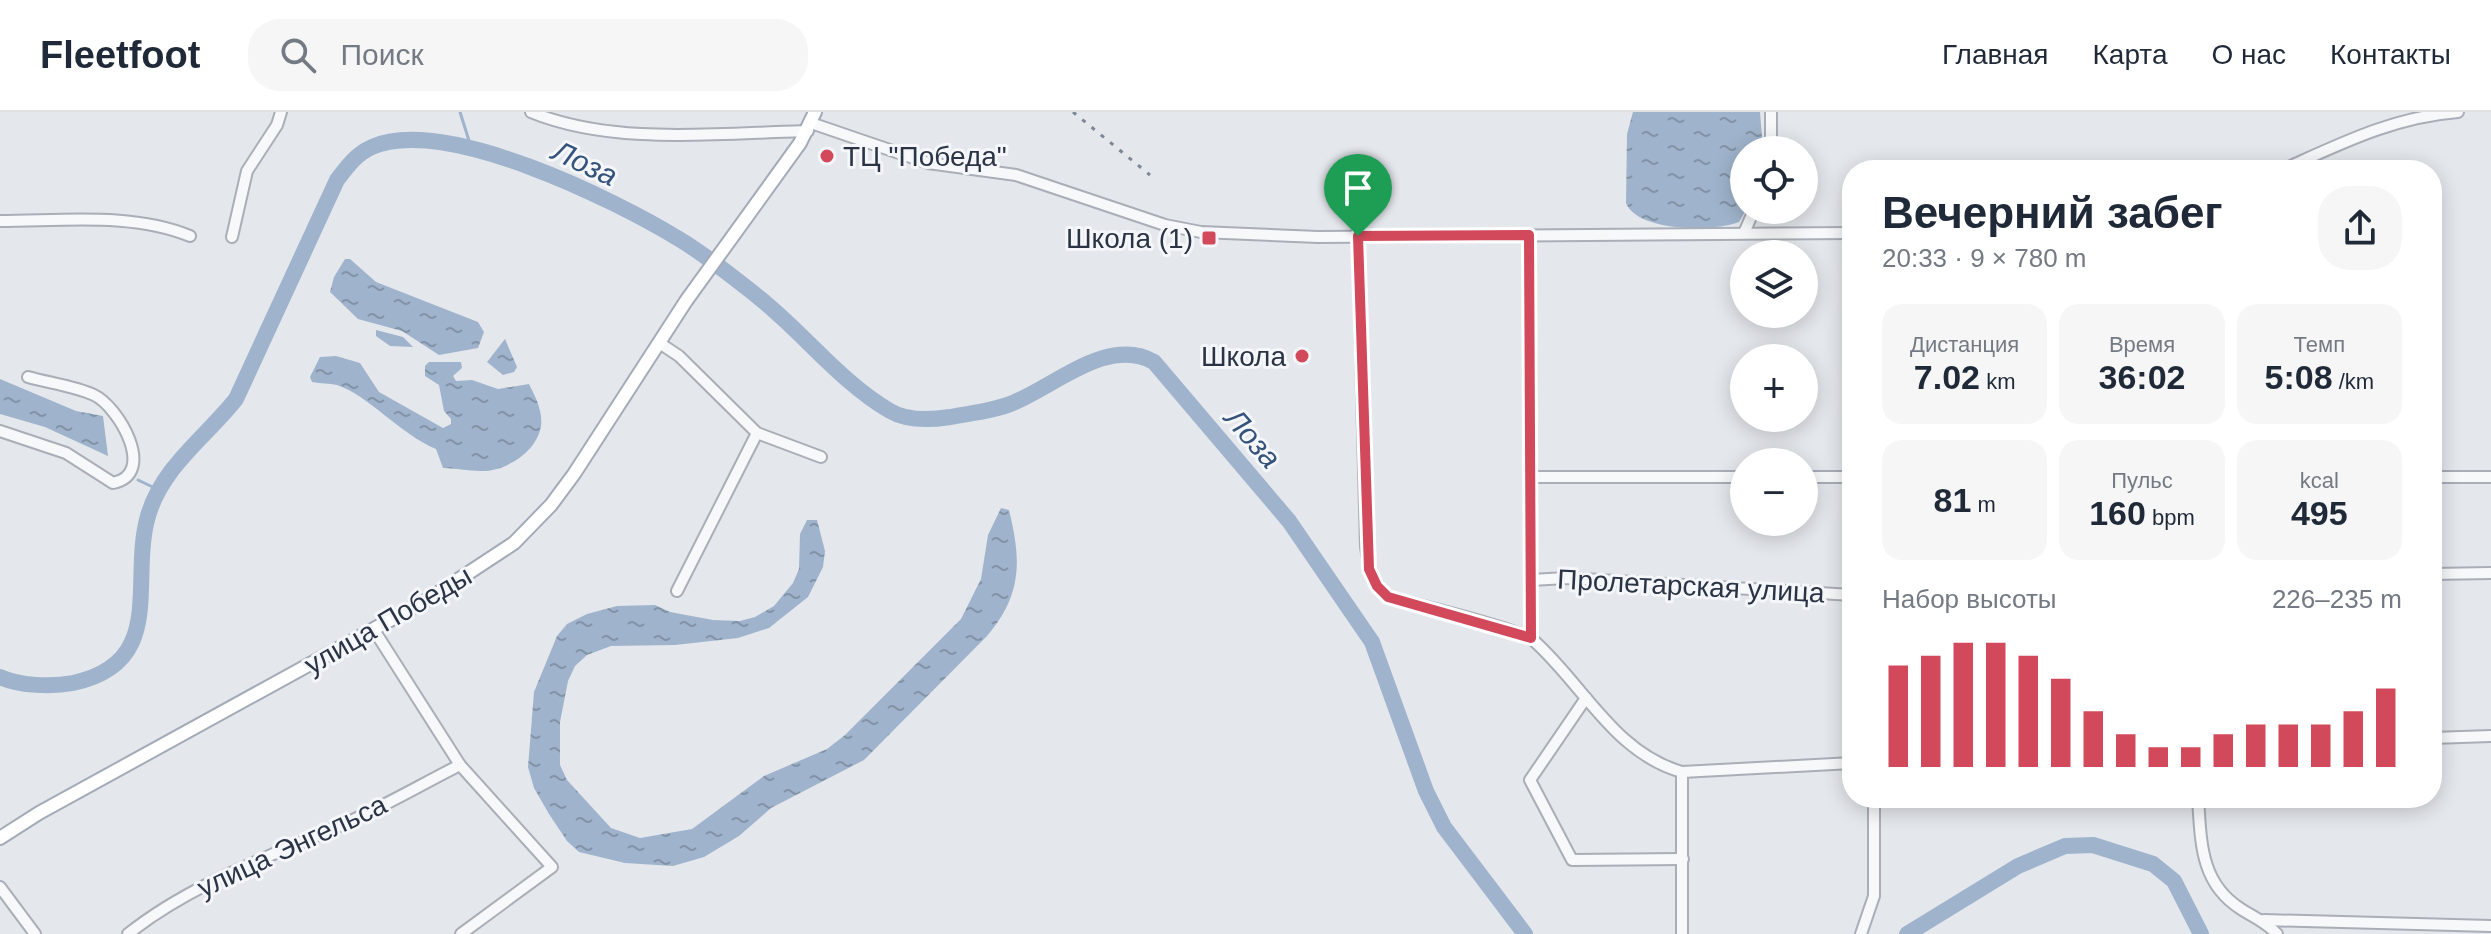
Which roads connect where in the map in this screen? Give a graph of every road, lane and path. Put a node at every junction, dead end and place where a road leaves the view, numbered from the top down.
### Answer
1 (281, 112) edge
2 (531, 112) edge
3 (1771, 112) edge
4 (2458, 112) edge
5 (811, 122) edge
6 (1771, 136) edge
7 (2304, 160) edge
8 (0, 221) edge
9 (1748, 224) edge
10 (1744, 233) junction
11 (1842, 233) edge
12 (1529, 235) junction
13 (190, 236) dead end
14 (1358, 236) junction
15 (232, 237) dead end
16 (661, 344) junction
17 (28, 377) dead end
18 (0, 431) edge
19 (757, 433) junction
20 (821, 457) dead end
21 (1530, 477) junction
22 (1730, 477) edge
23 (1818, 477) edge
24 (1842, 477) edge
25 (2442, 477) edge
26 (2491, 477) edge
27 (2491, 573) edge
28 (2442, 574) edge
29 (1531, 580) junction
30 (677, 591) dead end
31 (1842, 594) edge
32 (374, 630) junction
33 (1531, 638) junction
34 (1586, 698) junction
35 (2491, 736) edge
36 (2442, 738) edge
37 (1842, 764) edge
38 (460, 765) junction
39 (1682, 772) junction
40 (1874, 808) edge
41 (2199, 808) edge
42 (0, 838) edge
43 (1683, 859) junction
44 (0, 887) edge
45 (2264, 920) junction
46 (2491, 926) edge
47 (35, 934) edge
48 (128, 934) edge
49 (461, 934) edge
50 (1682, 934) edge
51 (1861, 934) edge
52 (2277, 934) edge

1 - 15 street
2 - 5 street
3 - 6 street
4 - 7 street
5 - 14 street
5 - 16 main road, улица Победы
8 - 13 street
9 - 10 street
10 - 11 street
10 - 12 street
12 - 14 street
12 - 21 street
14 - 33 street
16 - 19 street
16 - 32 main road, улица Победы
17 - 18 street
19 - 20 street
19 - 30 street
21 - 22 street
21 - 29 street
23 - 24 street
25 - 26 street
27 - 28 street
29 - 31 street, Пролетарская улица
29 - 33 street
32 - 38 street
32 - 42 main road, улица Победы
33 - 34 street
34 - 39 street
34 - 43 street
35 - 36 street
37 - 39 street
38 - 48 street, улица Энгельса
38 - 49 street
39 - 43 street
40 - 51 street
41 - 45 street
43 - 50 street
44 - 47 street
45 - 46 street
45 - 52 street

